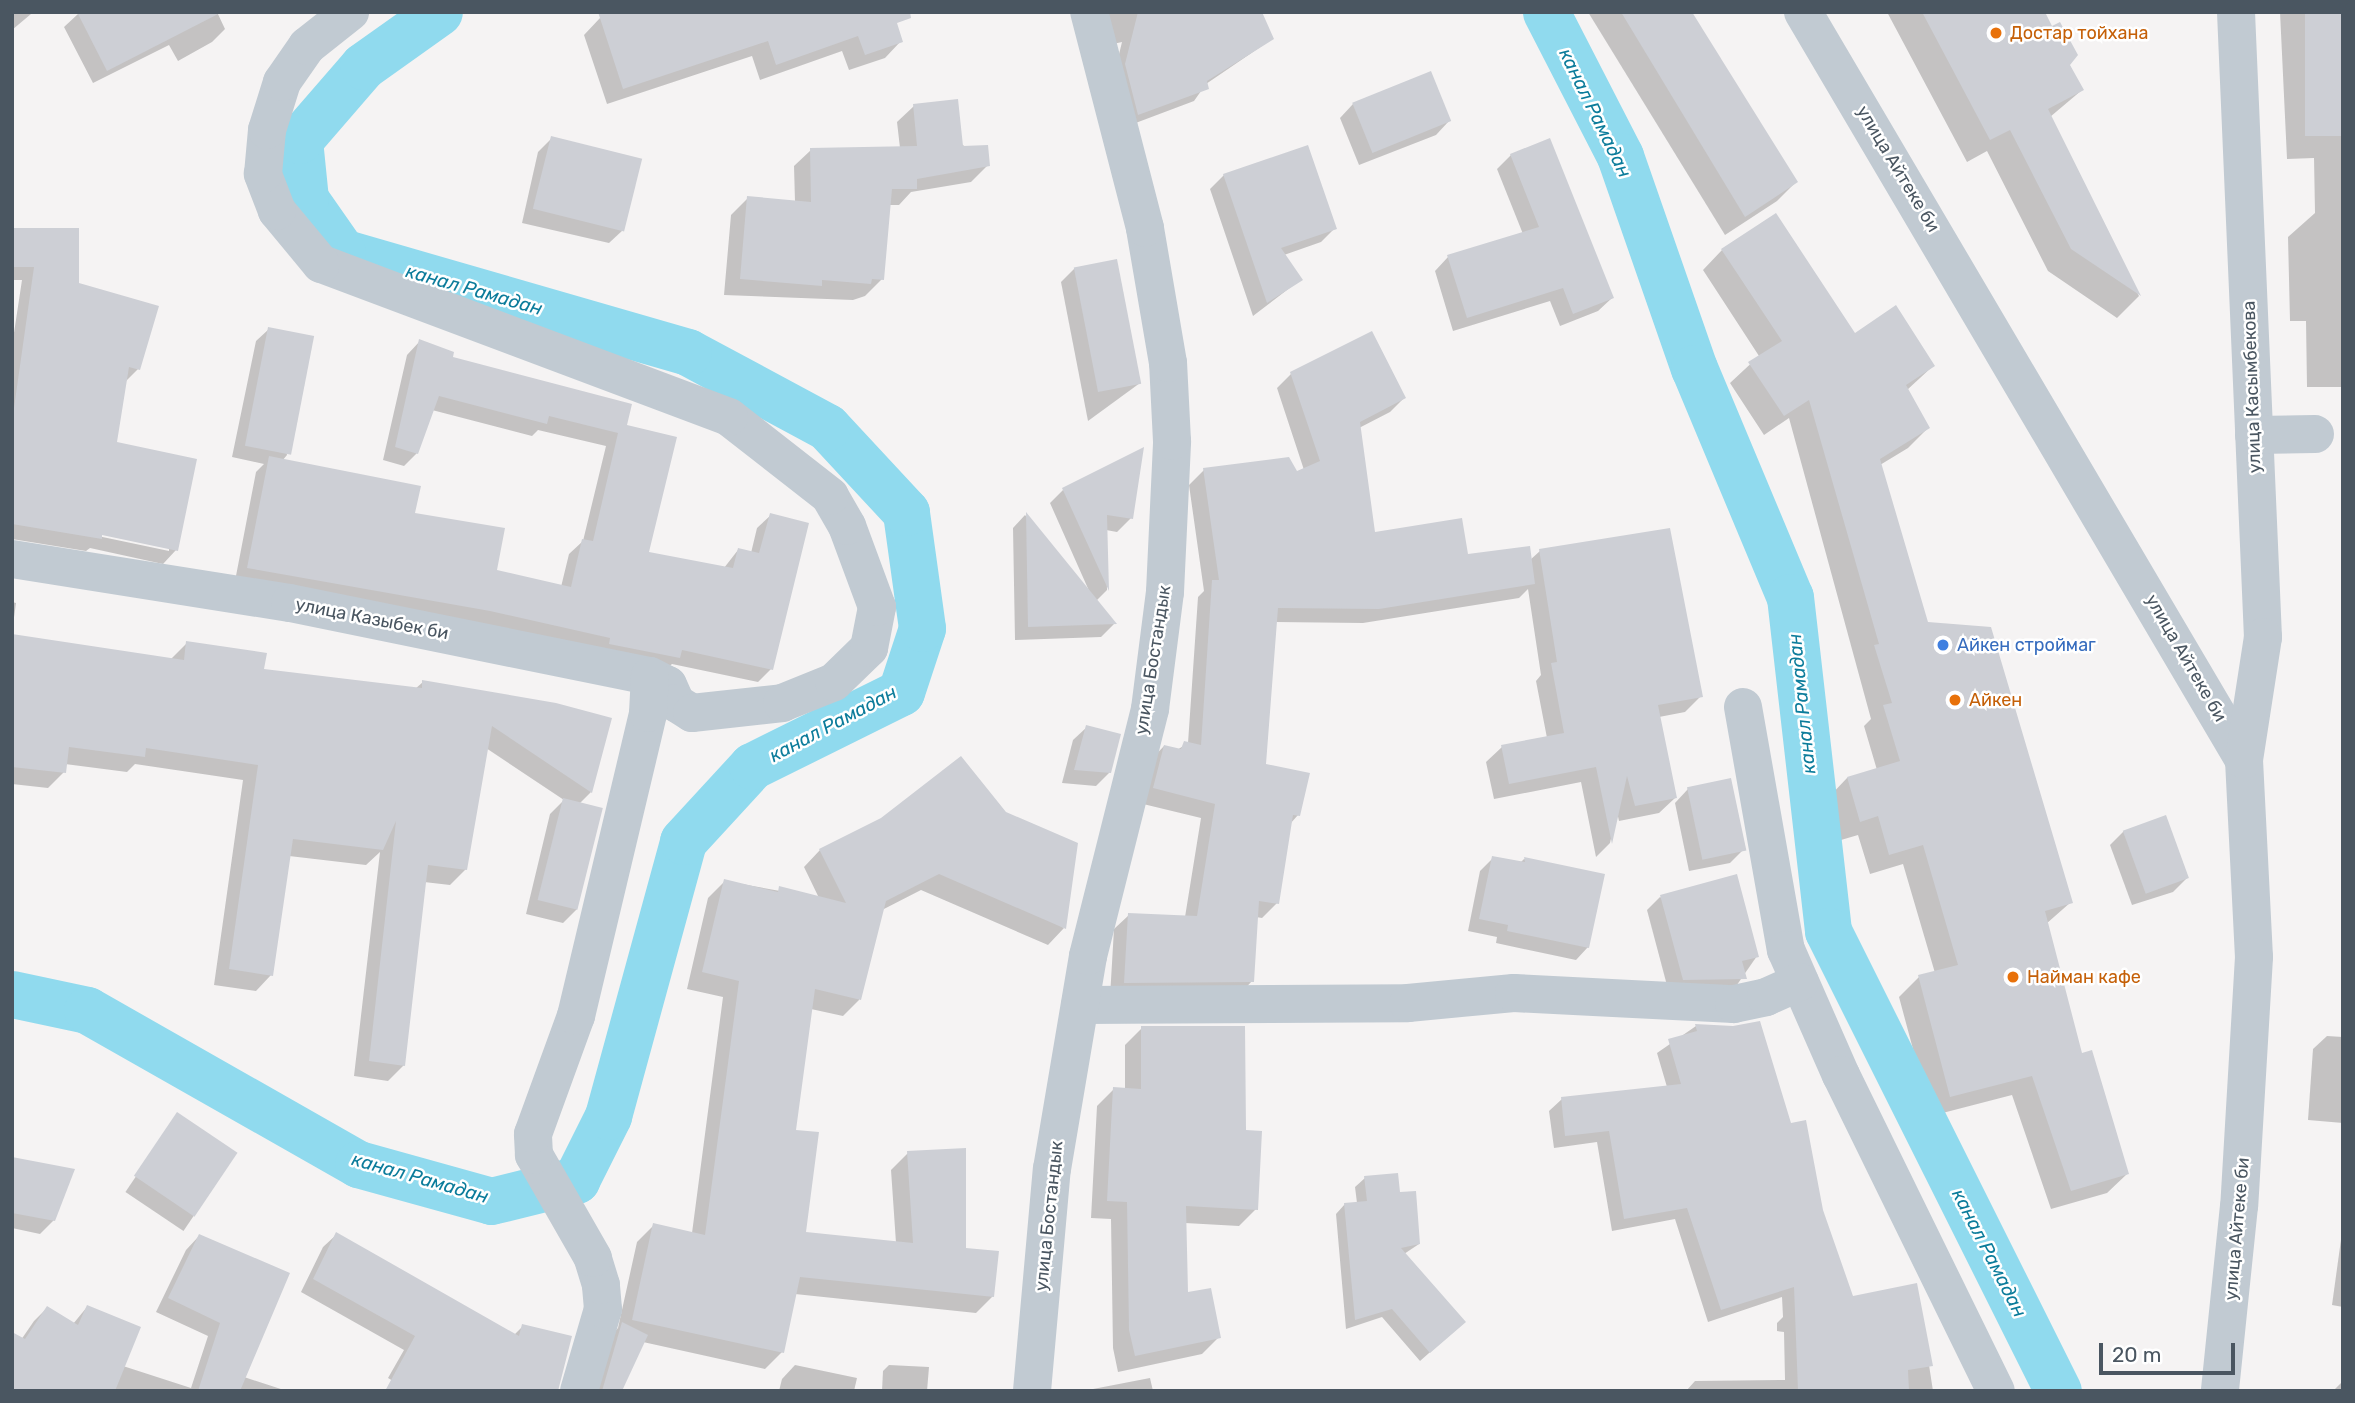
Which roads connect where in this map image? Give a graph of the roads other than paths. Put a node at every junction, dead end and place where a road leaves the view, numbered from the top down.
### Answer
1 (350, 12) edge
2 (1089, 12) edge
3 (1803, 12) edge
4 (2235, 12) edge
5 (2315, 434) dead end
6 (2254, 435) junction
7 (12, 559) edge
8 (650, 676) junction
9 (1743, 707) dead end
10 (2245, 760) junction
11 (1800, 982) junction
12 (1080, 1005) junction
13 (579, 1391) edge
14 (1032, 1391) edge
15 (1996, 1391) edge
16 (2220, 1391) edge

1 - 8 street
2 - 12 street, улица Бостандык
3 - 10 street, улица Айтеке би
4 - 6 street, улица Касымбекова
5 - 6 street
6 - 10 street, улица Касымбекова
7 - 8 street, улица Казыбек би
8 - 13 street
9 - 11 street
10 - 16 street, улица Айтеке би
11 - 12 street
11 - 15 street
12 - 14 street, улица Бостандык

